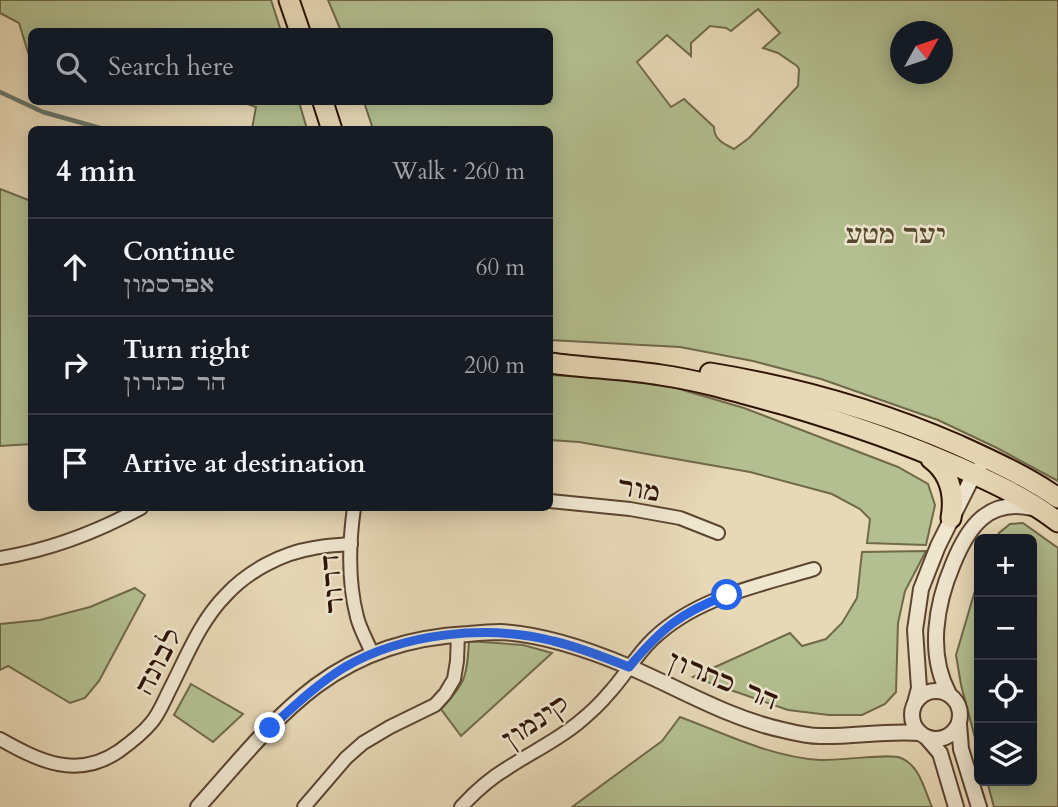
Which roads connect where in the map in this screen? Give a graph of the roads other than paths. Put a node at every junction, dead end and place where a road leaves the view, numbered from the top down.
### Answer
1 (289, 0) edge
2 (299, 28) edge
3 (324, 105) edge
4 (331, 126) edge
5 (553, 354) edge
6 (553, 363) edge
7 (920, 450) junction
8 (996, 462) junction
9 (974, 474) junction
10 (553, 501) edge
11 (135, 511) edge
12 (354, 511) edge
13 (1053, 511) edge
14 (951, 519) junction
15 (718, 533) dead end
16 (351, 544) junction
17 (0, 558) edge
18 (814, 569) dead end
19 (458, 634) junction
20 (372, 653) junction
21 (629, 667) junction
22 (949, 694) junction
23 (913, 707) junction
24 (959, 724) junction
25 (878, 733) junction
26 (924, 735) junction
27 (0, 739) edge
28 (198, 807) edge
29 (304, 807) edge
30 (461, 807) edge
31 (956, 807) edge
32 (979, 807) edge

1 - 2 main road
3 - 4 main road
5 - 8 main road
6 - 7 main road
7 - 9 main road
7 - 14 main road
8 - 9 street
8 - 13 main road
9 - 13 main road
9 - 14 street
10 - 15 street, מור
11 - 17 street
12 - 16 street, דרור
13 - 22 street
14 - 23 street
16 - 20 street, דרור
16 - 27 street, לבונה
18 - 21 street, קינמון
19 - 20 street, הר כתרון
19 - 21 street, הר כתרון
19 - 29 street
20 - 28 street, הר כתרון
21 - 25 street, הר כתרון
21 - 30 street, קינמון
22 - 23 street
22 - 24 street
23 - 25 street, הר כתרון
23 - 26 street
24 - 26 street
24 - 32 street
25 - 26 street, הר כתרון
26 - 31 street

